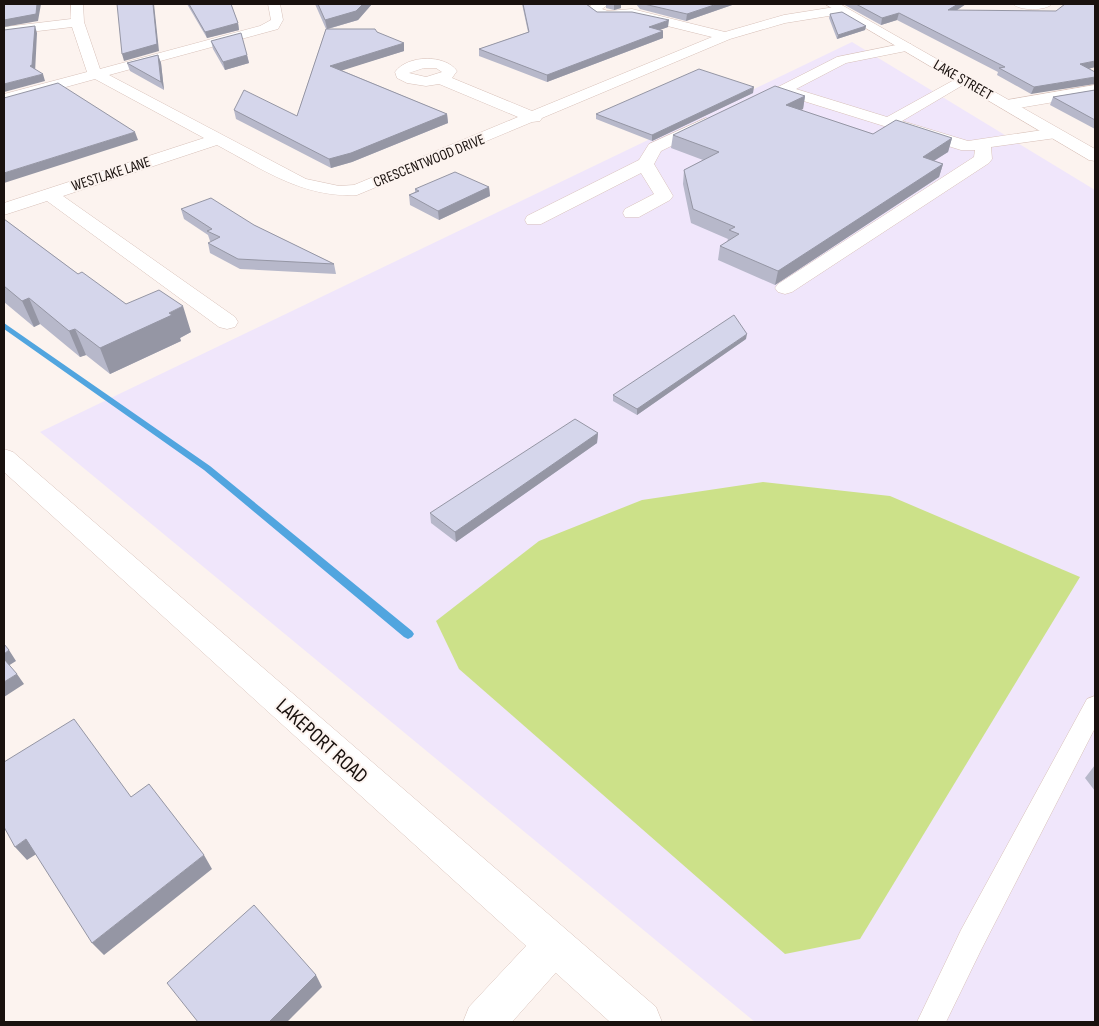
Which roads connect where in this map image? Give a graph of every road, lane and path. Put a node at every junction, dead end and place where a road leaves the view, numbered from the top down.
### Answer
1 (77, 4) edge
2 (274, 4) edge
3 (603, 4) edge
4 (1019, 4) edge
5 (1046, 4) edge
6 (836, 7) edge
7 (627, 8) edge
8 (77, 22) junction
9 (4, 31) edge
10 (725, 36) junction
11 (906, 47) junction
12 (94, 73) junction
13 (440, 79) dead end
14 (962, 79) junction
15 (1095, 90) edge
16 (4, 99) edge
17 (1007, 105) junction
18 (724, 114) edge
19 (534, 118) junction
20 (889, 122) junction
21 (1056, 133) junction
22 (218, 138) junction
23 (983, 144) junction
24 (1095, 156) edge
25 (645, 164) junction
26 (49, 194) junction
27 (4, 209) edge
28 (632, 213) dead end
29 (534, 220) dead end
30 (785, 288) edge
31 (227, 322) dead end
32 (4, 458) edge
33 (1095, 706) edge
34 (553, 946) junction
35 (484, 1022) edge
36 (641, 1022) edge
37 (931, 1022) edge

1 - 8 street
2 - 12 street
3 - 7 street
4 - 5 street
6 - 10 street, CRESCENTWOOD DRIVE
6 - 11 street, LAKE STREET
7 - 10 street
8 - 9 street
8 - 12 street
10 - 19 street, CRESCENTWOOD DRIVE
11 - 14 street, LAKE STREET
11 - 20 street
12 - 16 street
12 - 22 street, CRESCENTWOOD DRIVE
13 - 19 street
14 - 17 street, LAKE STREET
14 - 20 street
15 - 17 street
17 - 21 street, LAKE STREET
18 - 25 street
19 - 22 street, CRESCENTWOOD DRIVE
20 - 23 street
21 - 23 street
21 - 24 street, LAKE STREET
22 - 26 street, WESTLAKE LANE
23 - 30 street
25 - 28 street
25 - 29 street
26 - 27 street, WESTLAKE LANE
26 - 31 street
32 - 34 street, LAKEPORT ROAD
33 - 37 lane
34 - 35 street
34 - 36 street, LAKEPORT ROAD

